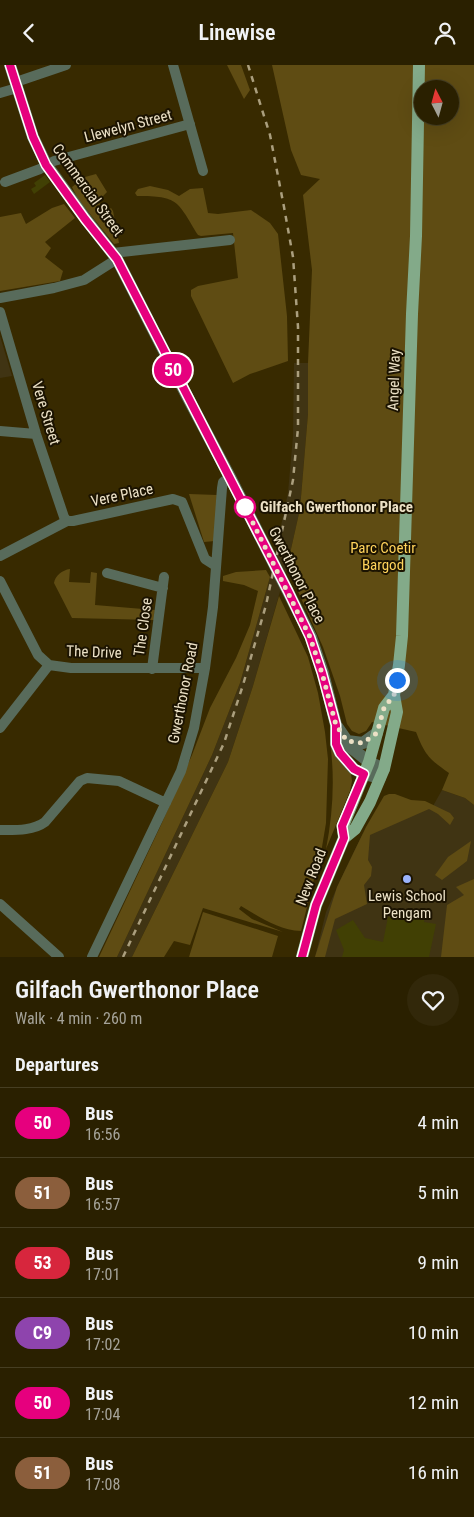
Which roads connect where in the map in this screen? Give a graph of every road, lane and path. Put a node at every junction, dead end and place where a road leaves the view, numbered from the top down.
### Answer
1 (10, 65) edge
2 (66, 65) edge
3 (173, 65) edge
4 (418, 65) edge
5 (16, 85) junction
6 (0, 93) edge
7 (190, 124) junction
8 (46, 165) junction
9 (203, 171) dead end
10 (6, 182) dead end
11 (230, 240) dead end
12 (115, 256) junction
13 (0, 298) edge
14 (0, 312) edge
15 (0, 431) edge
16 (36, 434) junction
17 (230, 477) junction
18 (67, 521) junction
19 (0, 556) edge
20 (216, 566) junction
21 (107, 573) dead end
22 (164, 577) dead end
23 (0, 581) edge
24 (163, 588) junction
25 (50, 665) junction
26 (152, 669) junction
27 (205, 669) junction
28 (394, 695) junction
29 (336, 725) junction
30 (0, 728) edge
31 (377, 733) junction
32 (347, 741) junction
33 (367, 768) junction
34 (382, 773) junction
35 (166, 803) junction
36 (0, 830) edge
37 (344, 838) junction
38 (0, 904) edge
39 (59, 957) edge
40 (92, 957) edge
41 (302, 957) edge

1 - 5 street, Commercial Street
2 - 5 street
3 - 7 street
4 - 28 main road, Angel Way
5 - 6 street
5 - 8 street, Commercial Street
7 - 8 street, Llewelyn Street
7 - 9 street
8 - 10 street, Llewelyn Street
8 - 12 street, Commercial Street
11 - 12 street
12 - 13 street
12 - 17 street, Gwerthonor Place
14 - 16 street, Vere Street
15 - 16 street
16 - 18 street, Vere Street
17 - 20 street, Gwerthonor Road
17 - 29 street, Gwerthonor Place
18 - 19 street, Vere Place
18 - 20 street, Vere Place
20 - 27 street, Gwerthonor Road
21 - 24 street, The Close
22 - 24 street, The Close
23 - 25 street, The Drive
24 - 26 street, The Close
25 - 26 street, The Drive
25 - 30 street
26 - 27 street, The Drive
27 - 35 street, Gwerthonor Road
28 - 31 main road, Angel Way
28 - 34 main road, Angel Way
29 - 32 street, Gwerthonor Place
29 - 33 street, Gwerthonor Place
31 - 32 street
31 - 33 main road, Angel Way
32 - 33 street, Gwerthonor Place
33 - 34 street
33 - 37 main road, New Road
34 - 37 main road, New Road
35 - 36 street
35 - 40 street, Gwerthonor Road
37 - 41 main road, New Road
38 - 39 street

